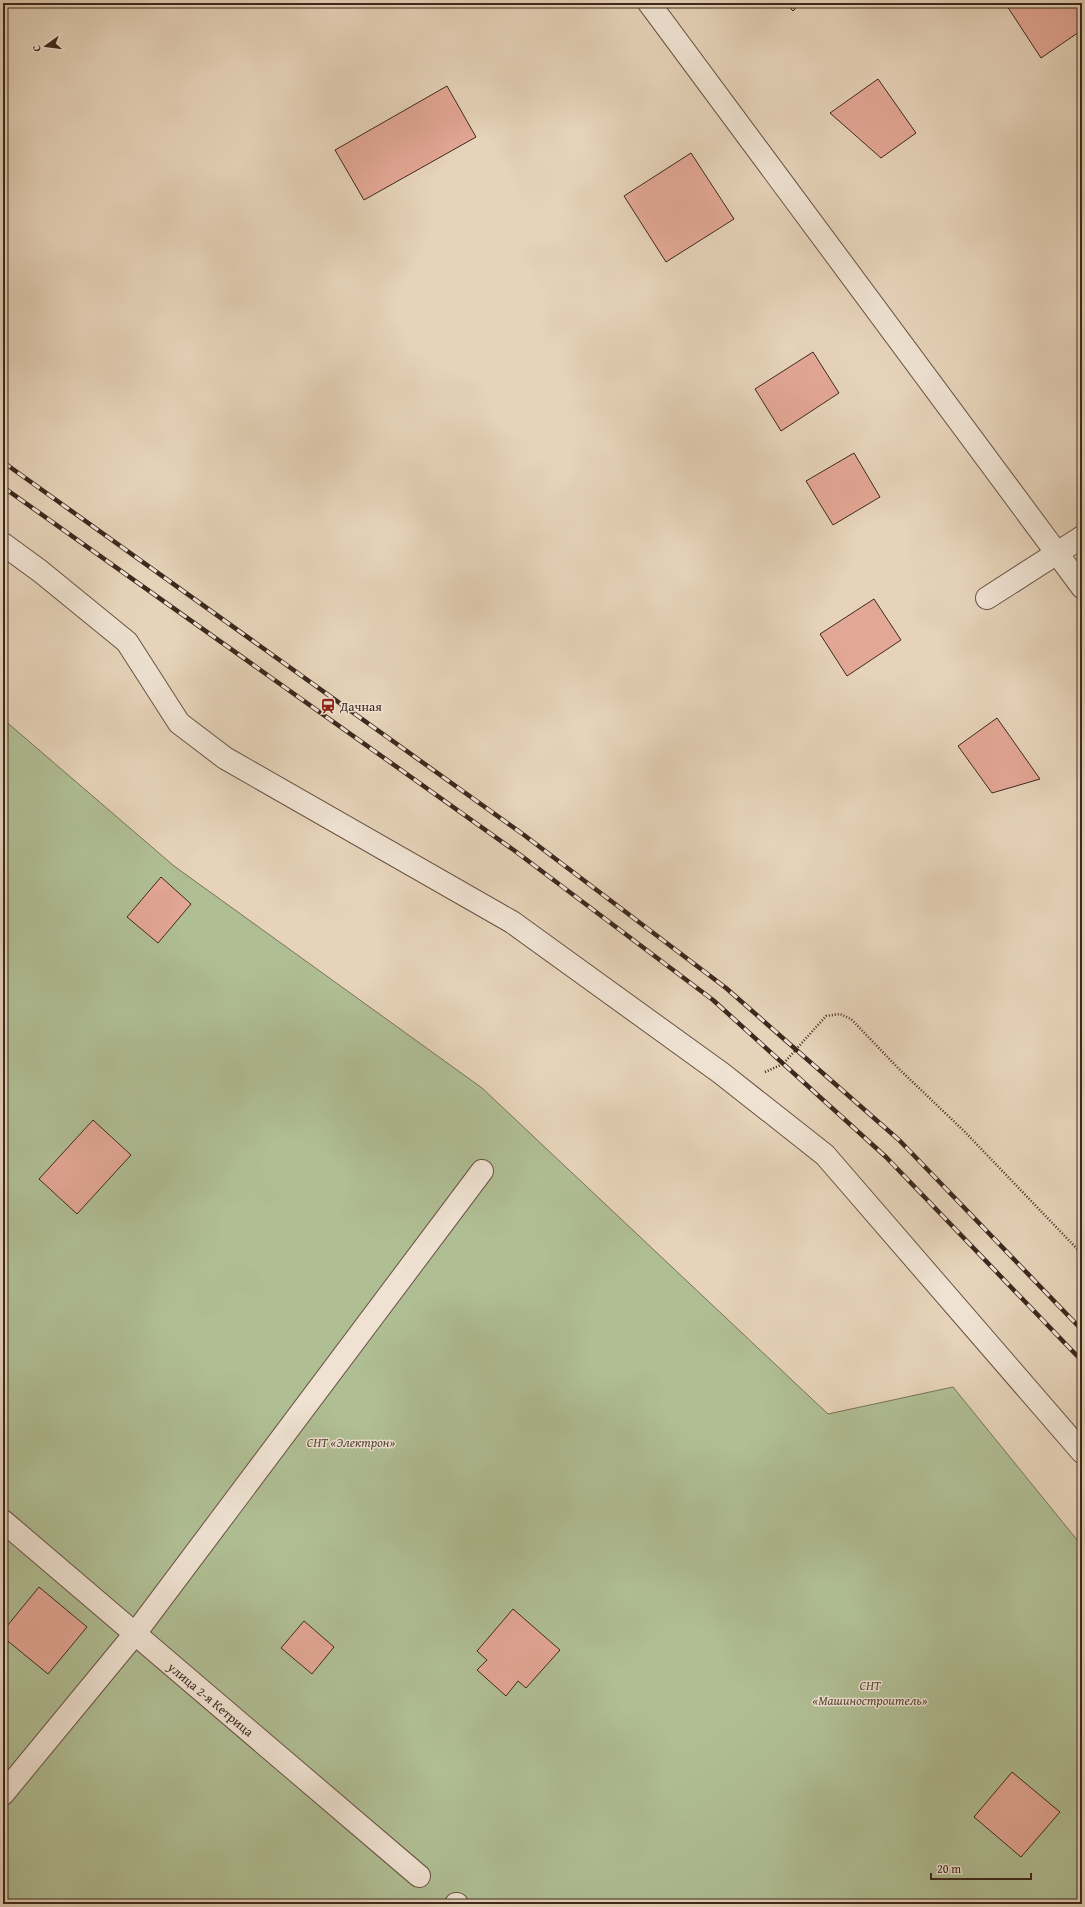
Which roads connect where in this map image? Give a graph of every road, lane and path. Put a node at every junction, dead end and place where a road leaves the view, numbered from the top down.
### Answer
1 (649, 3) edge
2 (1082, 537) edge
3 (3, 544) edge
4 (1058, 553) junction
5 (1082, 587) edge
6 (987, 598) dead end
7 (721, 1073) junction
8 (482, 1170) dead end
9 (1082, 1254) edge
10 (1082, 1452) edge
11 (3, 1521) edge
12 (134, 1635) junction
13 (3, 1794) edge
14 (419, 1876) dead end

1 - 4 street
2 - 4 street
3 - 7 street
4 - 5 street
4 - 6 street
7 - 9 path
7 - 10 street
8 - 12 street
11 - 12 street, улица 2-я Кетрица
12 - 13 street
12 - 14 street, улица 2-я Кетрица

